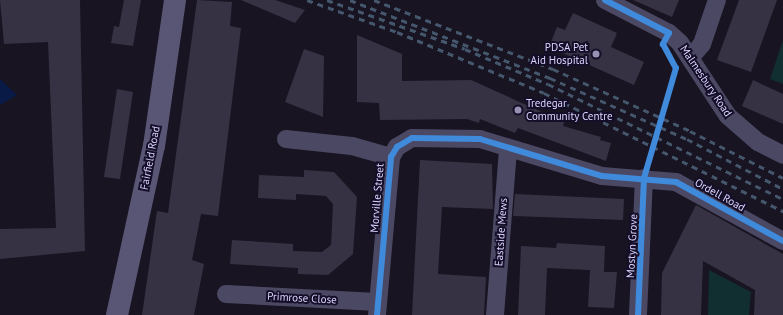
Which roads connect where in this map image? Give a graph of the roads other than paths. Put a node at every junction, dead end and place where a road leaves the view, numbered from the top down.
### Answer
1 (175, 0) edge
2 (605, 0) edge
3 (717, 0) edge
4 (690, 58) junction
5 (286, 139) dead end
6 (508, 149) junction
7 (783, 155) edge
8 (391, 157) junction
9 (644, 178) junction
10 (783, 241) edge
11 (226, 294) dead end
12 (377, 309) edge
13 (117, 315) edge
14 (495, 315) edge
15 (638, 315) edge

1 - 13 main road, Fairfield Road
2 - 4 street, Malmesbury Road
3 - 4 street
4 - 7 street, Malmesbury Road
5 - 8 street
6 - 8 street, Morville Street
6 - 9 street, Morville Street
6 - 14 street, Eastside Mews
8 - 12 street, Morville Street
9 - 10 street, Ordell Road
9 - 15 street, Mostyn Grove
11 - 12 street, Primrose Close

